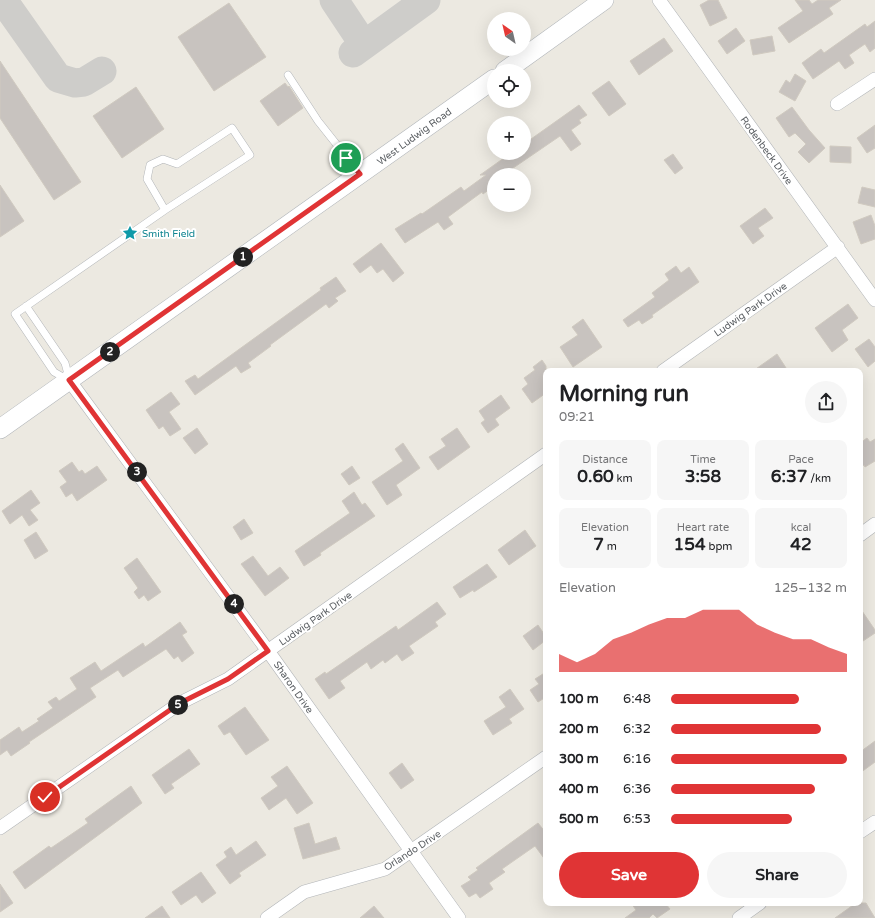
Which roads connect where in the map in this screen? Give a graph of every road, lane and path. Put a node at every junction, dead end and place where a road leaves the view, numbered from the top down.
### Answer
1 (604, 0) edge
2 (659, 0) edge
3 (515, 64) edge
4 (288, 76) dead end
5 (875, 79) edge
6 (487, 84) edge
7 (838, 104) dead end
8 (360, 174) junction
9 (165, 210) junction
10 (838, 247) junction
11 (875, 300) edge
12 (26, 306) junction
13 (667, 368) edge
14 (69, 380) junction
15 (0, 429) edge
16 (543, 456) edge
17 (875, 524) edge
18 (863, 533) edge
19 (268, 651) junction
20 (543, 759) edge
21 (875, 822) edge
22 (0, 828) edge
23 (863, 830) edge
24 (411, 853) junction
25 (756, 906) edge
26 (267, 918) edge
27 (459, 918) edge
28 (739, 918) edge

1 - 3 main road
2 - 10 street, Rodenbeck Drive
4 - 8 lane
5 - 7 street
6 - 8 main road, West Ludwig Road
8 - 14 main road, West Ludwig Road
9 - 9 lane
9 - 12 lane
10 - 11 street, Rodenbeck Drive
10 - 13 street, Ludwig Park Drive
12 - 14 lane
12 - 14 lane
14 - 15 main road, West Ludwig Road
14 - 19 street, Sharon Drive
16 - 19 street, Ludwig Park Drive
17 - 18 street
19 - 22 street, Ludwig Park Drive
19 - 24 street, Sharon Drive
20 - 24 street, Orlando Drive
21 - 23 street
24 - 26 street, Orlando Drive
24 - 27 street, Sharon Drive
25 - 28 street

